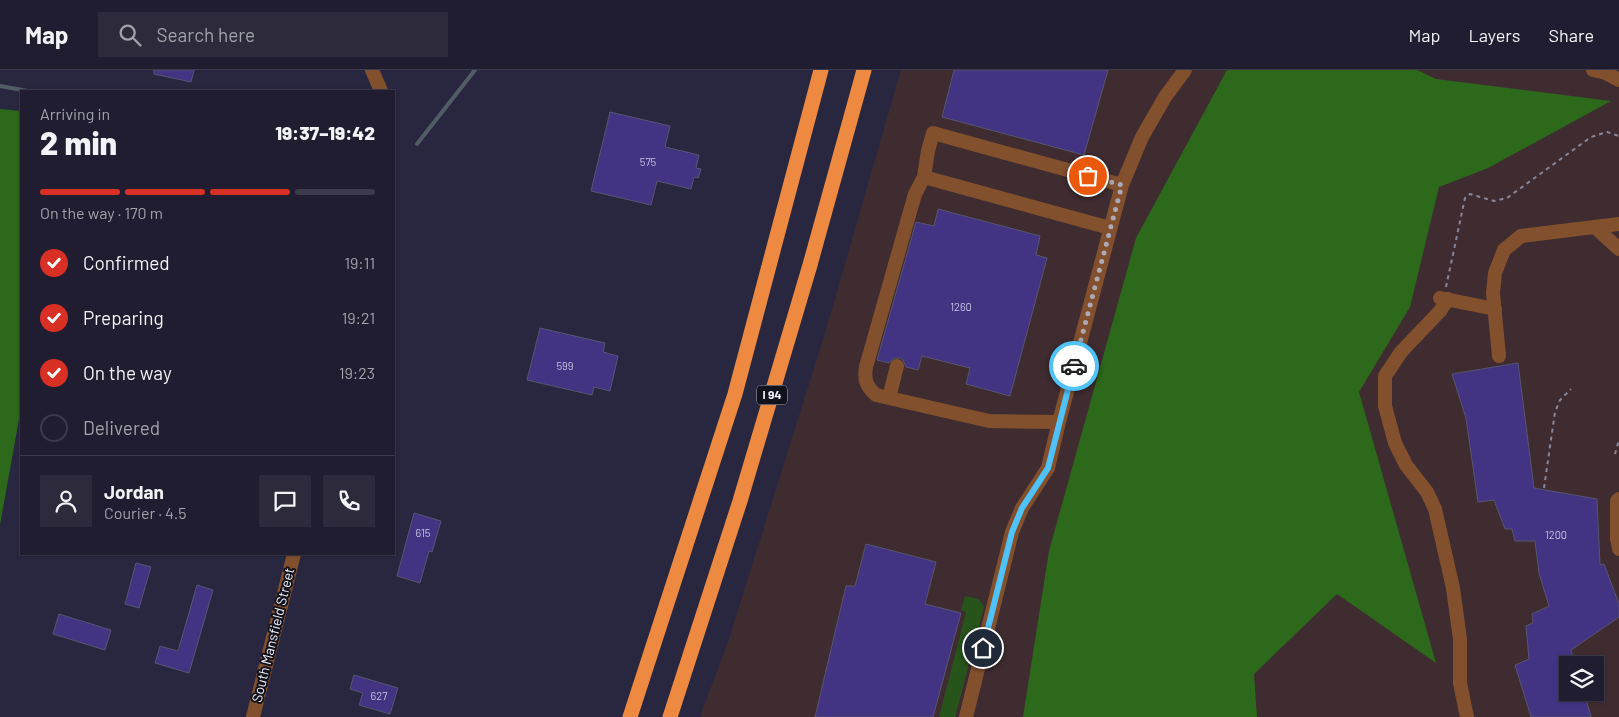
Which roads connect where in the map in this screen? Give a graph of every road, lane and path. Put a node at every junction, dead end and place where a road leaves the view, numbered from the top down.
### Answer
1 (372, 70) edge
2 (821, 70) edge
3 (864, 70) edge
4 (1185, 70) edge
5 (1593, 70) edge
6 (1619, 80) edge
7 (381, 90) edge
8 (1619, 136) edge
9 (924, 177) junction
10 (1122, 185) junction
11 (1619, 224) edge
12 (1595, 227) junction
13 (1110, 228) junction
14 (1619, 249) edge
15 (1444, 298) junction
16 (1495, 309) junction
17 (1499, 356) dead end
18 (897, 366) dead end
19 (1571, 389) dead end
20 (889, 398) junction
21 (1058, 422) junction
22 (1619, 440) edge
23 (1615, 454) dead end
24 (1544, 488) dead end
25 (1619, 499) edge
26 (1619, 548) edge
27 (294, 555) edge
28 (253, 717) edge
29 (630, 717) edge
30 (670, 717) edge
31 (966, 717) edge
32 (1467, 717) edge

1 - 7 street
2 - 29 highway, I 94
3 - 30 highway, I 94
4 - 10 street
5 - 6 street
8 - 15 path
9 - 10 street
9 - 13 street
9 - 20 street
10 - 13 street
11 - 12 street
12 - 14 street
12 - 16 street
13 - 21 street
15 - 16 street
15 - 32 street
16 - 17 street
18 - 20 street
19 - 24 path
20 - 21 street
21 - 31 street
22 - 23 path
25 - 26 street
27 - 28 street, South Mansfield Street

